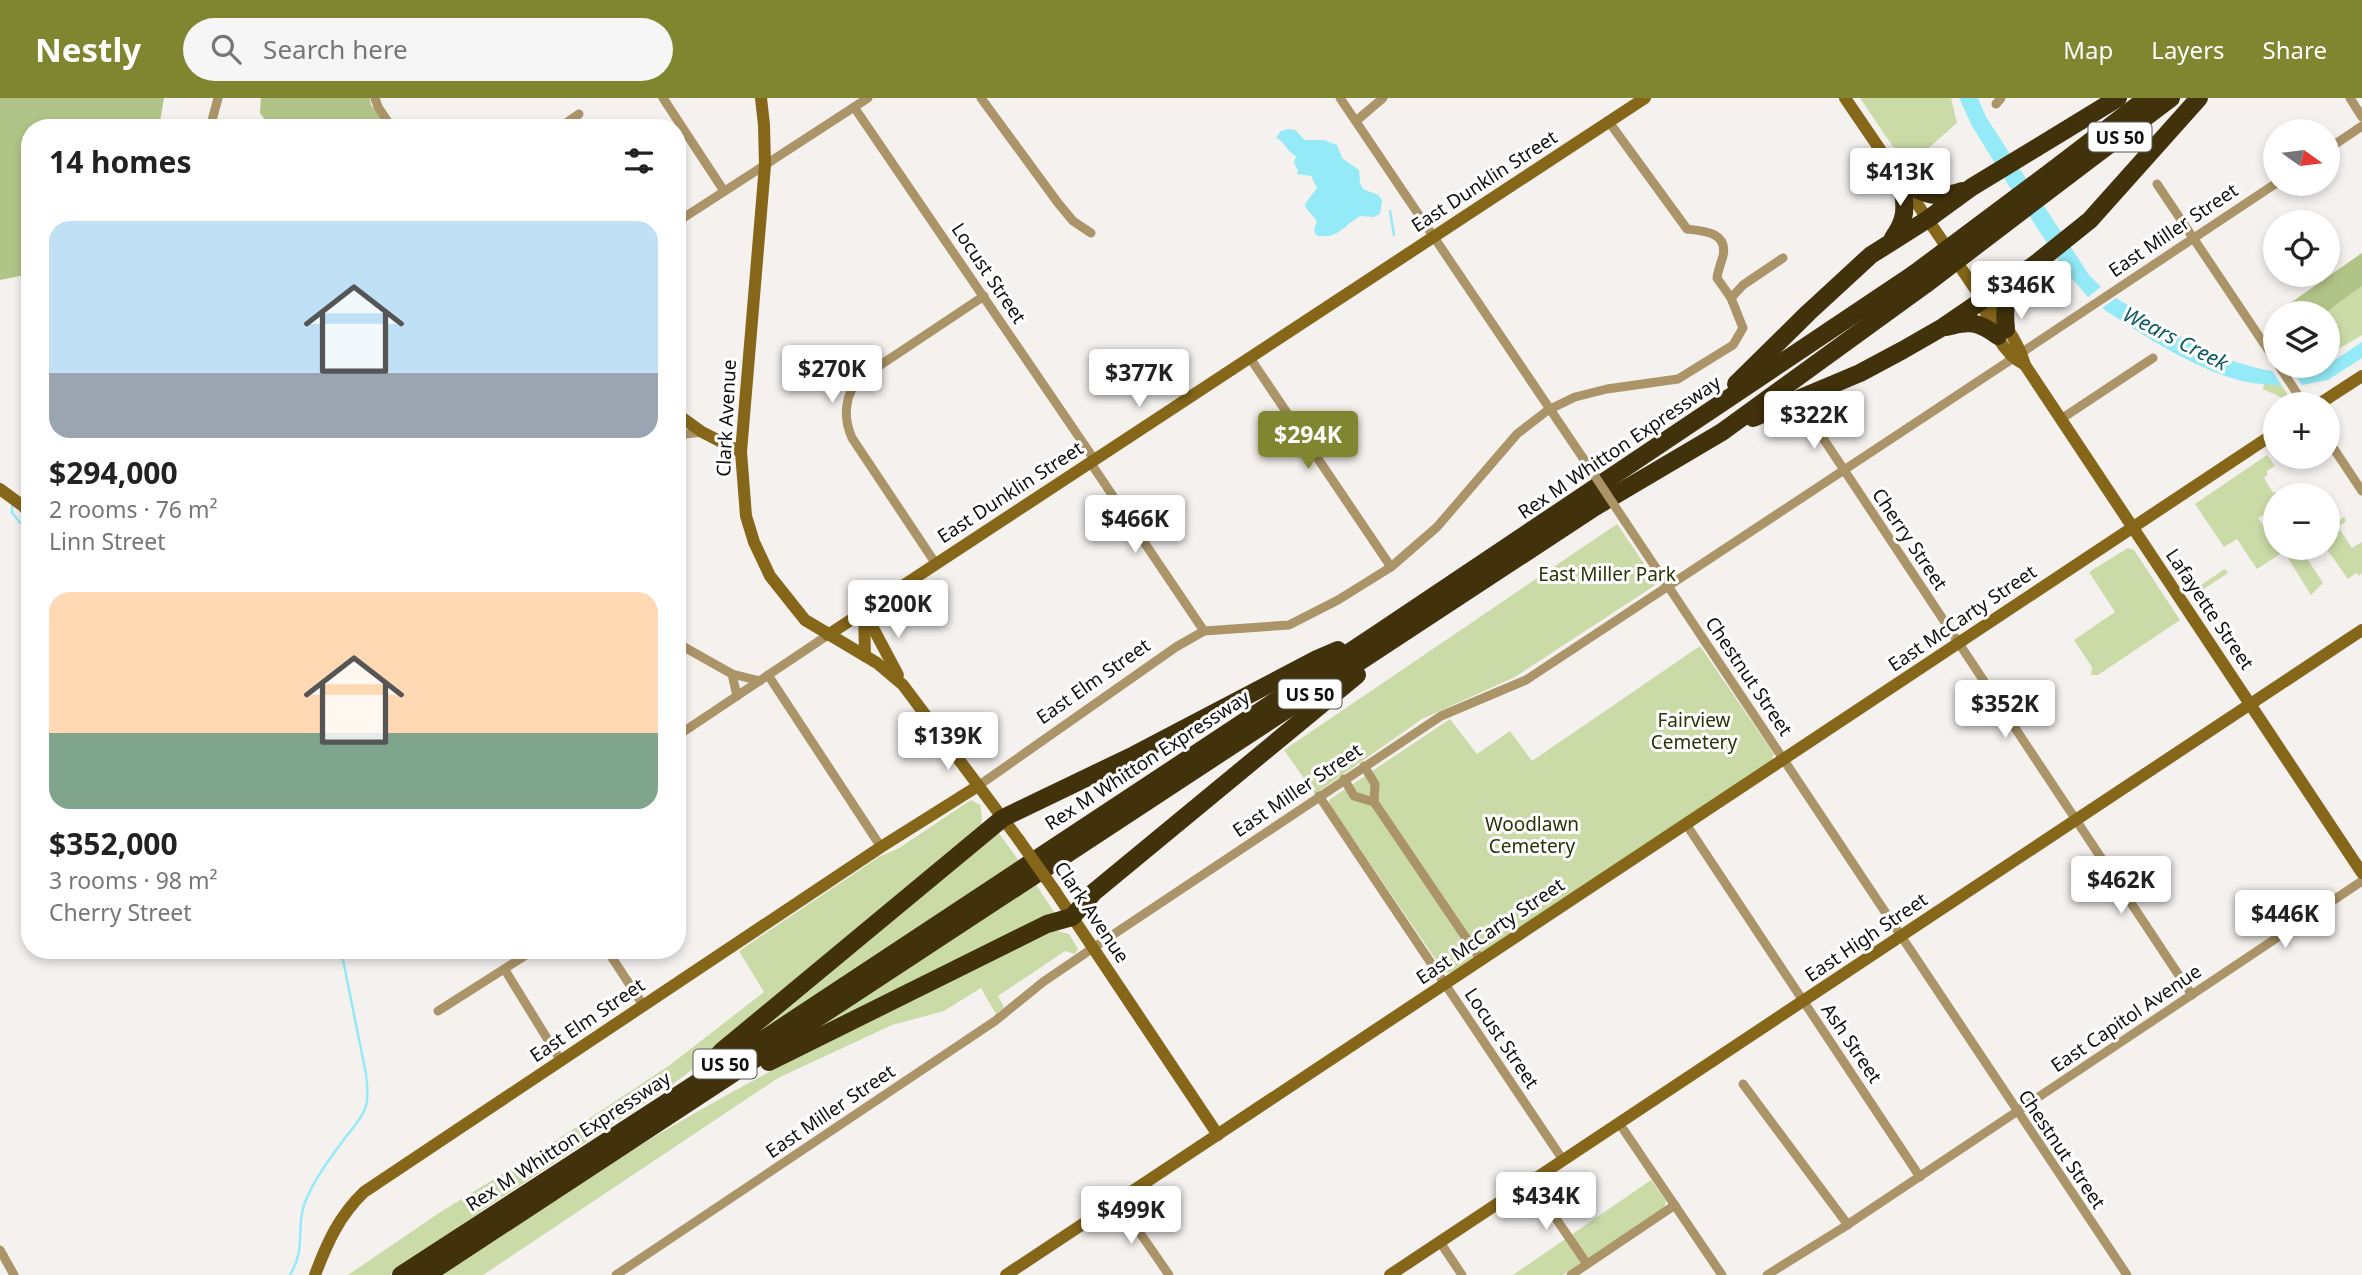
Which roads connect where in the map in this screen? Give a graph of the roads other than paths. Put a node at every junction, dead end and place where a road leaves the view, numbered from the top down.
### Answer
1 (218, 98) edge
2 (375, 98) edge
3 (663, 98) edge
4 (761, 98) edge
5 (868, 98) edge
6 (981, 98) edge
7 (1340, 98) edge
8 (1383, 98) edge
9 (1645, 98) edge
10 (1845, 98) edge
11 (2118, 98) edge
12 (2147, 98) edge
13 (2171, 98) edge
14 (2200, 98) edge
15 (2350, 98) edge
16 (854, 107) junction
17 (579, 114) dead end
18 (2362, 117) edge
19 (212, 119) edge
20 (386, 119) edge
21 (572, 119) edge
22 (677, 119) edge
23 (1356, 121) junction
24 (1609, 122) junction
25 (2362, 126) edge
26 (686, 133) edge
27 (2340, 141) edge
28 (765, 165) junction
29 (2065, 170) junction
30 (1902, 182) junction
31 (2157, 184) dead end
32 (1972, 187) junction
33 (724, 191) junction
34 (2263, 192) edge
35 (686, 216) edge
36 (1928, 219) junction
37 (1091, 233) dead end
38 (1434, 237) junction
39 (2193, 238) junction
40 (1891, 241) junction
41 (1783, 258) dead end
42 (2031, 267) junction
43 (1920, 279) junction
44 (984, 296) junction
45 (1731, 298) junction
46 (1982, 299) junction
47 (1937, 330) junction
48 (2002, 332) junction
49 (2263, 342) edge
50 (1251, 358) junction
51 (2153, 358) dead end
52 (2020, 359) junction
53 (2362, 376) edge
54 (2337, 392) edge
55 (1549, 410) junction
56 (1707, 414) junction
57 (1809, 417) dead end
58 (2061, 419) junction
59 (686, 420) edge
60 (702, 432) junction
61 (1722, 432) junction
62 (686, 434) edge
63 (2263, 441) edge
64 (741, 452) junction
65 (2340, 458) edge
66 (1092, 461) junction
67 (1843, 469) junction
68 (0, 489) edge
69 (2362, 491) edge
70 (21, 505) edge
71 (2133, 528) junction
72 (936, 564) junction
73 (1391, 567) junction
74 (1668, 586) junction
75 (864, 611) junction
76 (1410, 628) junction
77 (2362, 630) edge
78 (1204, 631) junction
79 (828, 635) junction
80 (1374, 636) junction
81 (1959, 643) junction
82 (686, 648) edge
83 (865, 656) junction
84 (732, 674) junction
85 (764, 678) junction
86 (903, 685) junction
87 (737, 696) junction
88 (2250, 704) junction
89 (686, 730) edge
90 (1783, 760) junction
91 (1364, 766) junction
92 (1344, 779) junction
93 (978, 786) junction
94 (1319, 796) junction
95 (1374, 802) junction
96 (1003, 818) junction
97 (2075, 820) junction
98 (1686, 824) junction
99 (881, 846) junction
100 (2362, 873) edge
101 (2362, 881) edge
102 (1072, 917) junction
103 (1901, 938) junction
104 (1093, 948) junction
105 (521, 959) edge
106 (613, 959) edge
107 (1481, 960) junction
108 (505, 970) junction
109 (1446, 984) junction
110 (2192, 995) junction
111 (1804, 1002) junction
112 (643, 1005) junction
113 (438, 1011) dead end
114 (561, 1061) junction
115 (1743, 1084) dead end
116 (696, 1091) junction
117 (2017, 1112) junction
118 (1619, 1123) junction
119 (1218, 1135) junction
120 (1563, 1160) junction
121 (1920, 1177) junction
122 (1531, 1182) junction
123 (1118, 1201) junction
124 (1675, 1205) junction
125 (1848, 1225) junction
126 (1440, 1242) junction
127 (0, 1250) edge
128 (1587, 1264) junction
129 (14, 1275) edge
130 (315, 1275) edge
131 (401, 1275) edge
132 (426, 1275) edge
133 (616, 1275) edge
134 (1006, 1275) edge
135 (1169, 1275) edge
136 (1390, 1275) edge
137 (1462, 1275) edge
138 (1571, 1275) edge
139 (1722, 1275) edge
140 (1767, 1275) edge
141 (2127, 1275) edge

1 - 19 street
2 - 20 street
3 - 22 street
4 - 28 main road, Clark Avenue
5 - 16 street
6 - 37 street
7 - 23 street, Chestnut Street
8 - 23 street
9 - 24 main road, East Dunklin Street
10 - 30 main road, Lafayette Street
11 - 32 highway
12 - 29 highway, Rex M Whitton Expressway / US 50
13 - 29 highway, Rex M Whitton Expressway / US 50
14 - 42 highway
15 - 18 street
16 - 28 street
16 - 44 street, Locust Street
17 - 21 street
23 - 38 street, Chestnut Street
24 - 38 main road, East Dunklin Street
24 - 45 street
25 - 27 street
26 - 33 street
28 - 33 street
28 - 64 main road, Clark Avenue
29 - 43 highway, Rex M Whitton Expressway / US 50, bridge
30 - 32 highway
30 - 36 main road, Lafayette Street
30 - 40 highway
31 - 39 street
32 - 36 highway
33 - 35 street
34 - 39 street, East Miller Street
36 - 40 highway
36 - 46 main road, Lafayette Street
38 - 50 main road, East Dunklin Street
38 - 55 street, Chestnut Street
39 - 49 street
39 - 52 street, East Miller Street
40 - 56 highway
41 - 45 street
42 - 46 highway
42 - 48 highway
43 - 56 highway, Rex M Whitton Expressway / US 50
43 - 61 highway, Rex M Whitton Expressway / US 50
44 - 66 street, Locust Street
44 - 72 street
45 - 55 street, East Elm Street
46 - 47 highway
46 - 48 main road, Lafayette Street
47 - 48 highway
47 - 61 highway
48 - 52 main road, Lafayette Street
50 - 66 main road, East Dunklin Street
50 - 73 street
51 - 58 street
52 - 58 main road, Lafayette Street
52 - 67 street, East Miller Street
53 - 54 main road
55 - 73 street, East Elm Street
55 - 74 street, Chestnut Street, bridge
56 - 80 highway, Rex M Whitton Expressway / US 50
57 - 67 street, Cherry Street
58 - 71 main road, Lafayette Street
59 - 60 main road
60 - 62 street
60 - 64 main road
61 - 76 highway, Rex M Whitton Expressway / US 50
63 - 71 main road, East McCarty Street
64 - 79 main road, Clark Avenue
65 - 69 street
66 - 72 main road, East Dunklin Street
66 - 78 street, Locust Street
67 - 74 street, East Miller Street
67 - 81 street, Cherry Street
68 - 70 main road
71 - 81 main road, East McCarty Street
71 - 88 main road, Lafayette Street
72 - 75 main road, East Dunklin Street
73 - 78 street, East Elm Street
74 - 90 street, Chestnut Street
74 - 91 street, East Miller Street
75 - 79 main road, East Dunklin Street
75 - 83 main road
75 - 86 main road
76 - 102 highway
76 - 116 highway, Rex M Whitton Expressway / US 50
77 - 88 main road, East High Street
78 - 93 street, East Elm Street
79 - 83 main road, Clark Avenue
79 - 85 street, East Dunklin Street
80 - 96 highway
80 - 116 highway, Rex M Whitton Expressway / US 50
81 - 90 main road, East McCarty Street
81 - 97 street, Cherry Street
82 - 84 street
83 - 86 main road, Clark Avenue
84 - 85 street
84 - 87 street
85 - 87 street, East Dunklin Street
85 - 99 street
86 - 93 main road, Clark Avenue
87 - 89 street, East Dunklin Street
88 - 97 main road, East High Street
88 - 100 main road, Lafayette Street
90 - 98 main road, East McCarty Street
90 - 103 street, Chestnut Street
91 - 92 street, East Miller Street
91 - 95 street
92 - 94 street, East Miller Street
92 - 95 street
93 - 96 main road, Clark Avenue
93 - 99 main road, East Elm Street
94 - 104 street, East Miller Street
94 - 109 street, Locust Street
95 - 107 street
96 - 102 main road, Clark Avenue, bridge
96 - 116 highway
97 - 103 main road, East High Street
97 - 110 street, Cherry Street
98 - 107 main road, East McCarty Street
98 - 111 street, Ash Street
99 - 112 main road, East Elm Street
101 - 110 street, East Capitol Avenue
102 - 104 main road, Clark Avenue
102 - 116 highway
103 - 111 main road, East High Street
103 - 117 street, Chestnut Street
104 - 119 main road, Clark Avenue
104 - 133 street, East Miller Street
105 - 108 street
106 - 112 street
107 - 109 main road, East McCarty Street
108 - 113 street
108 - 114 street
109 - 119 main road, East McCarty Street
109 - 120 street, Locust Street
110 - 117 street, East Capitol Avenue
111 - 118 main road, East High Street
111 - 121 street, Ash Street
112 - 114 main road, East Elm Street
114 - 130 main road, East Elm Street
115 - 125 street
116 - 131 highway, Rex M Whitton Expressway / US 50
116 - 132 highway, Rex M Whitton Expressway / US 50
117 - 121 street, East Capitol Avenue
117 - 141 street, Chestnut Street
118 - 120 main road, East High Street
118 - 124 street
119 - 123 main road, East McCarty Street
120 - 122 main road, East High Street
121 - 125 street, East Capitol Avenue
122 - 126 main road, East High Street
122 - 128 street
123 - 134 main road, East McCarty Street
123 - 135 street
124 - 128 street
124 - 139 street
125 - 140 street, East Capitol Avenue
126 - 136 main road, East High Street
126 - 137 street
127 - 129 street
128 - 138 street

